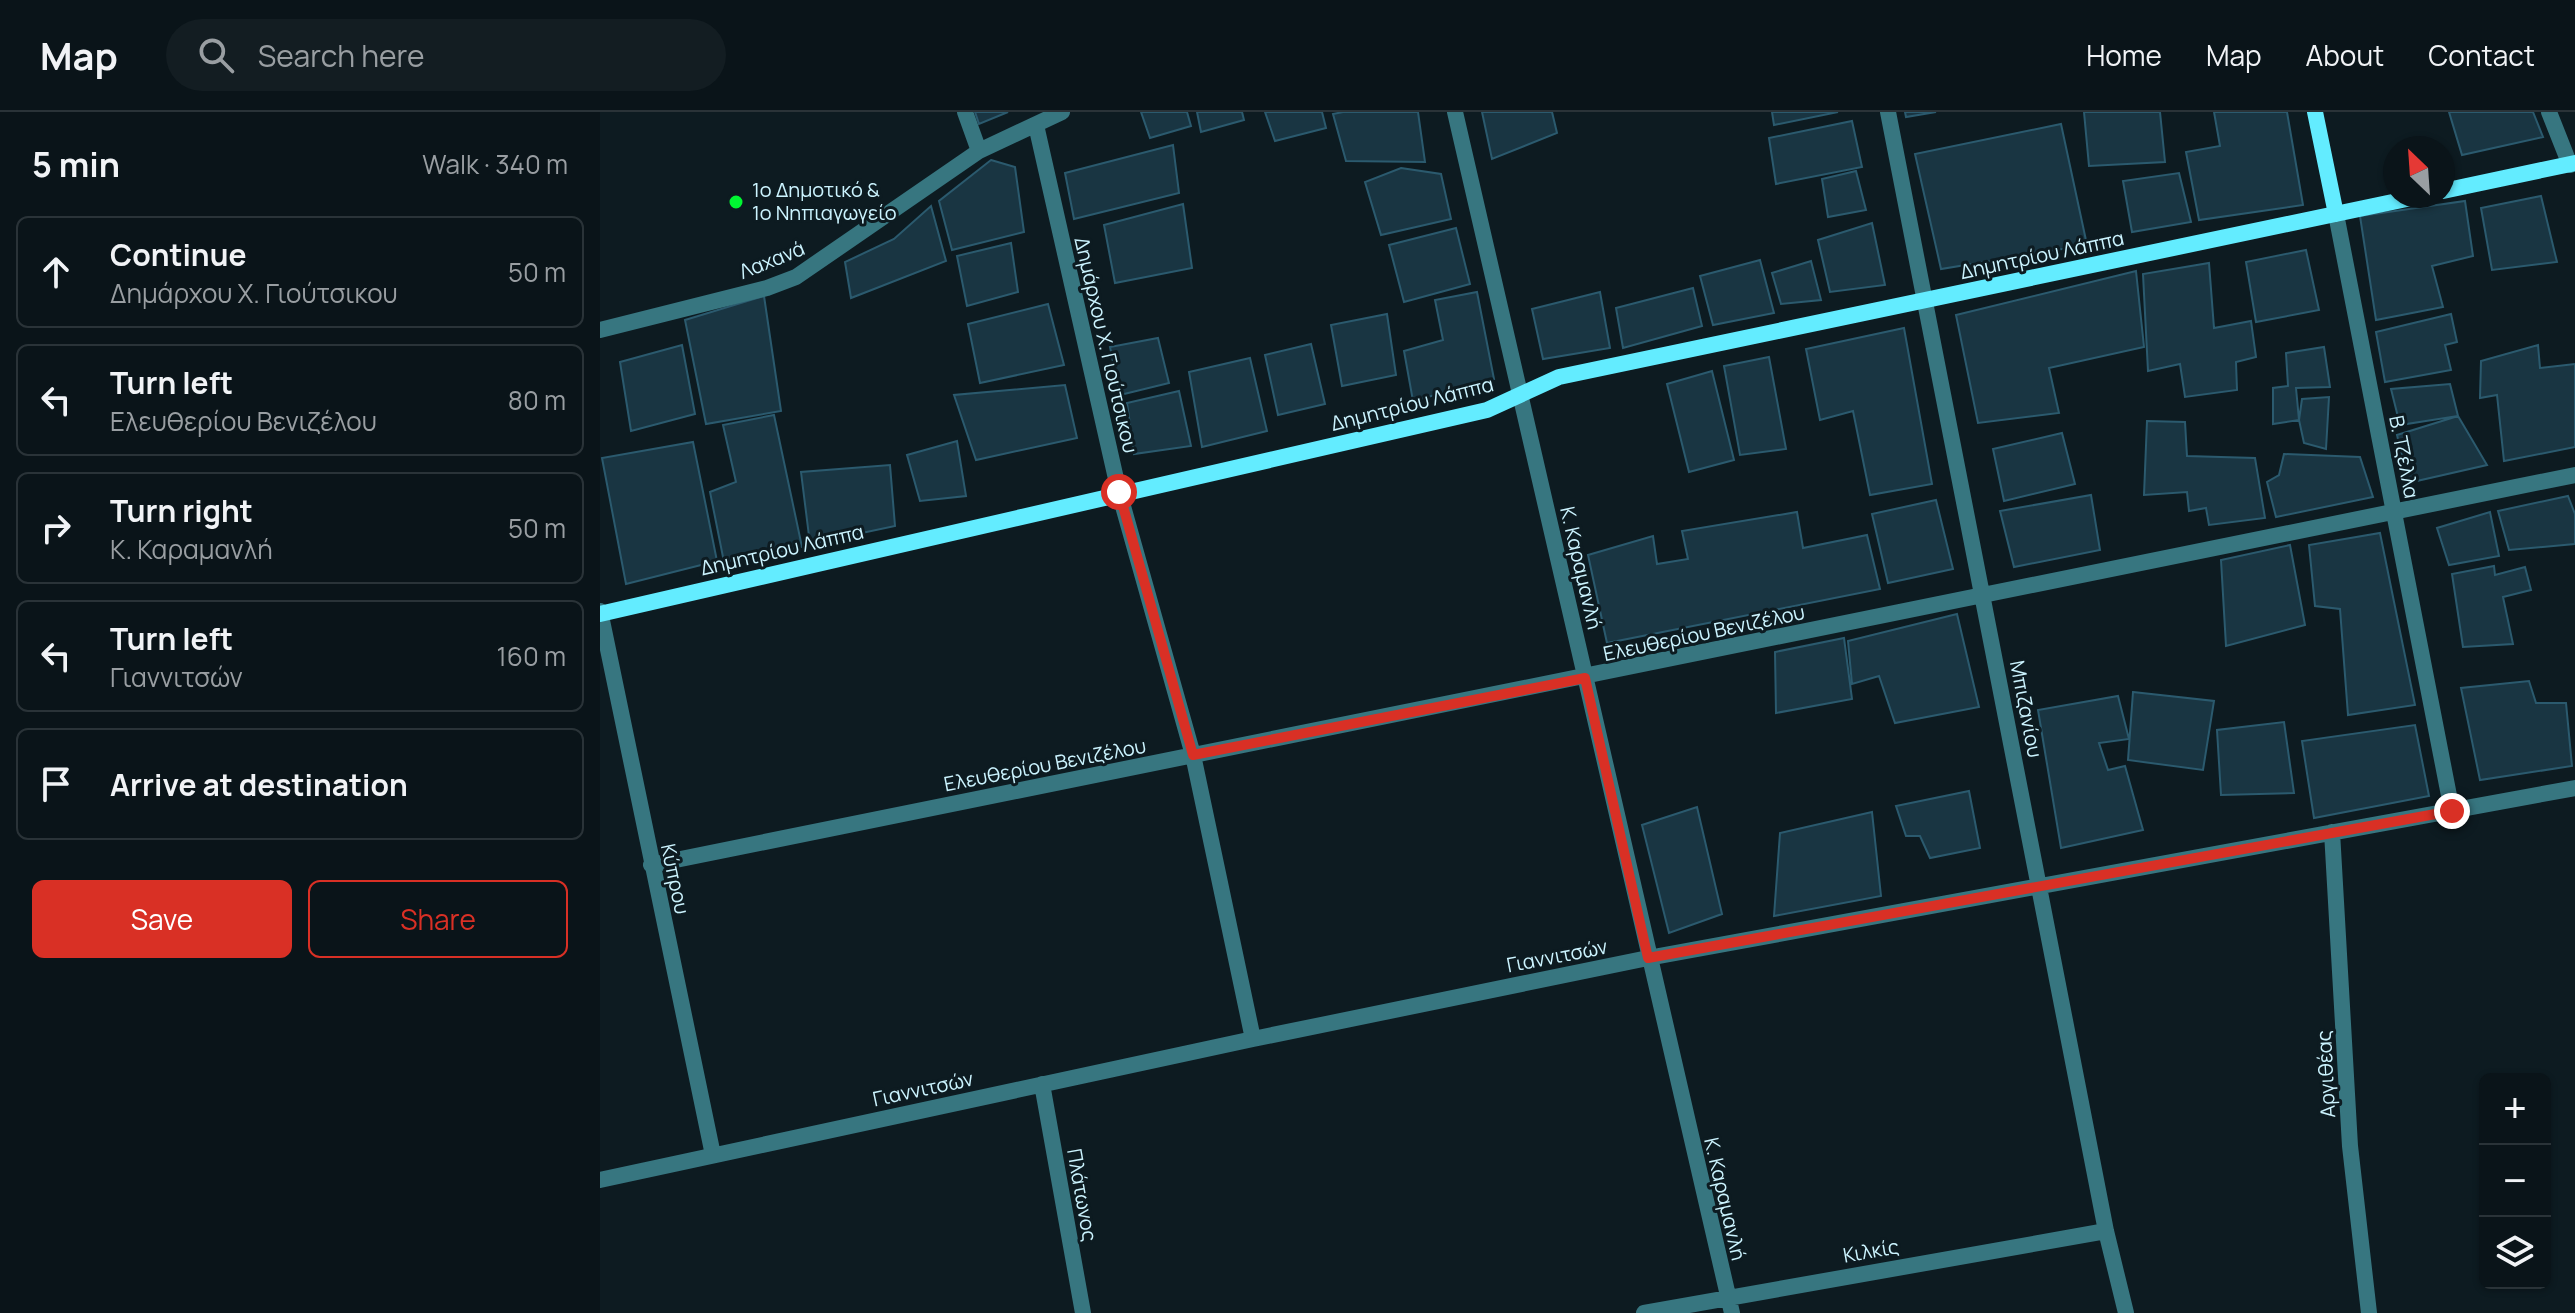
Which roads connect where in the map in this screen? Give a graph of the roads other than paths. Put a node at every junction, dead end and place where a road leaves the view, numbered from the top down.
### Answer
1 (965, 112) edge
2 (1062, 112) edge
3 (1455, 112) edge
4 (1888, 112) edge
5 (2315, 112) edge
6 (2549, 112) edge
7 (1036, 125) junction
8 (979, 151) junction
9 (2572, 164) edge
10 (2455, 188) edge
11 (2383, 204) edge
12 (2336, 214) junction
13 (1925, 300) junction
14 (600, 330) edge
15 (1521, 395) junction
16 (2575, 475) edge
17 (1119, 492) junction
18 (2394, 512) junction
19 (1984, 596) junction
20 (600, 613) edge
21 (1585, 678) junction
22 (1193, 755) junction
23 (2575, 788) edge
24 (2452, 811) junction
25 (2332, 832) junction
26 (651, 865) junction
27 (2040, 886) junction
28 (1648, 958) junction
29 (1253, 1039) junction
30 (1042, 1084) junction
31 (713, 1155) junction
32 (600, 1180) edge
33 (2106, 1231) junction
34 (1730, 1305) edge
35 (1083, 1313) edge
36 (1644, 1313) edge
37 (2126, 1313) edge
38 (2369, 1313) edge

1 - 8 street
2 - 7 street, Λαχανά
3 - 15 street, Κ. Καραμανλή
4 - 13 street, Μπιζανίου
5 - 12 street, Β. Τζέλλα
6 - 9 street
7 - 8 street, Λαχανά
7 - 17 street, Δημάρχου Χ. Γιούτσικου
8 - 14 street, Λαχανά
9 - 10 street
11 - 12 street, Δημητρίου Λάππα
12 - 13 street, Δημητρίου Λάππα
12 - 18 street, Β. Τζέλλα
13 - 15 street, Δημητρίου Λάππα
13 - 19 street, Μπιζανίου
15 - 17 street, Δημητρίου Λάππα
15 - 21 street, Κ. Καραμανλή
16 - 18 street, Ελευθερίου Βενιζέλου
17 - 20 street, Δημητρίου Λάππα
17 - 22 street, Δημάρχου Χ. Γιούτσικου
18 - 19 street, Ελευθερίου Βενιζέλου
18 - 24 street, Β. Τζέλλα
19 - 21 street, Ελευθερίου Βενιζέλου
19 - 27 street, Μπιζανίου
20 - 26 street, Κύπρου
21 - 22 street, Ελευθερίου Βενιζέλου
21 - 28 street, Κ. Καραμανλή
22 - 26 street, Ελευθερίου Βενιζέλου
22 - 29 street, Δημάρχου Χ. Γιούτσικου
23 - 24 street, Γιαννιτσών
24 - 25 street, Γιαννιτσών
25 - 27 street, Γιαννιτσών
25 - 38 street, Αργιθέας
26 - 31 street, Κύπρου
27 - 28 street, Γιαννιτσών
27 - 33 street, Μπιζανίου
28 - 29 street, Γιαννιτσών
28 - 34 street, Κ. Καραμανλή
29 - 30 street, Γιαννιτσών
30 - 31 street, Γιαννιτσών
30 - 35 street, Πλάτωνος
31 - 32 street, Γιαννιτσών
33 - 34 street, Κιλκίς
33 - 37 street, Μπιζανίου
34 - 36 street, Κιλκίς

